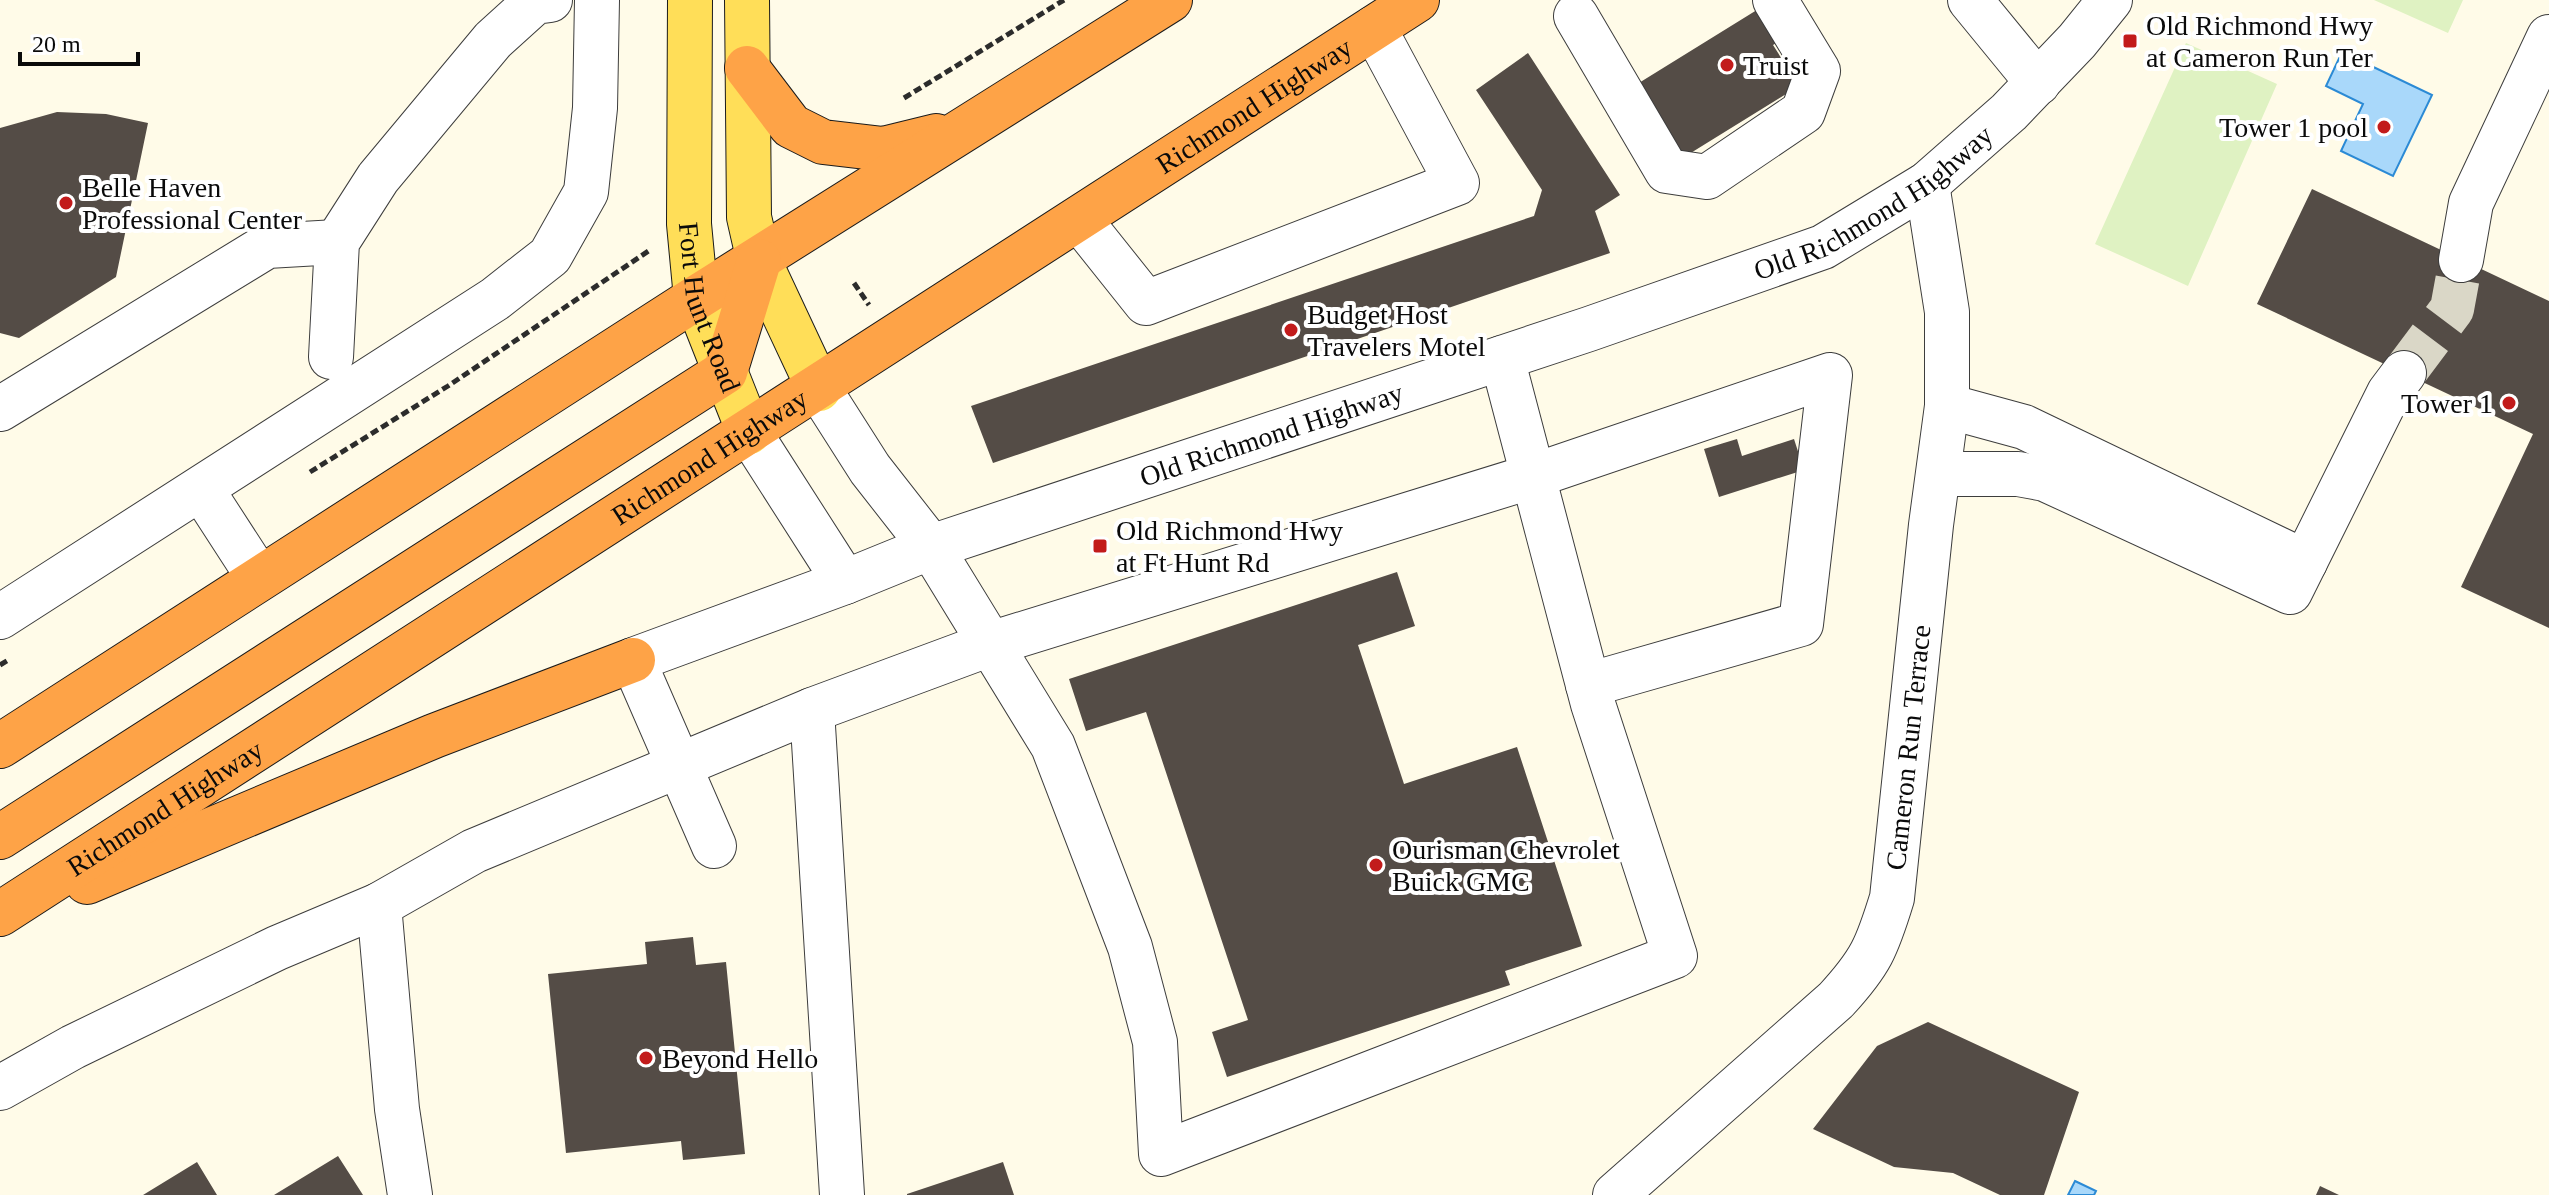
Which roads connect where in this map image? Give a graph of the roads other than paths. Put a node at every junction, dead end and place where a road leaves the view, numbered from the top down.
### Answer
1 (550, 0) edge
2 (597, 0) edge
3 (690, 0) edge
4 (747, 0) edge
5 (1170, 0) edge
6 (1417, 0) edge
7 (1754, 0) edge
8 (1775, 0) edge
9 (2110, 0) edge
10 (1975, 2) edge
11 (1576, 16) dead end
12 (1374, 28) junction
13 (2549, 37) edge
14 (747, 68) junction
15 (2038, 83) junction
16 (1811, 91) junction
17 (970, 127) junction
18 (1927, 184) junction
19 (1079, 219) junction
20 (337, 242) junction
21 (2461, 260) tunnel mouth
22 (759, 261) junction
23 (696, 298) junction
24 (331, 357) dead end
25 (1502, 358) junction
26 (725, 372) junction
27 (2404, 373) tunnel mouth
28 (819, 389) junction
29 (1947, 406) junction
30 (0, 409) edge
31 (749, 432) junction
32 (1940, 474) junction
33 (1533, 476) junction
34 (202, 490) junction
35 (931, 547) junction
36 (2298, 577) junction
37 (259, 578) junction
38 (845, 582) junction
39 (0, 617) edge
40 (990, 644) junction
41 (633, 660) junction
42 (1588, 685) junction
43 (812, 710) junction
44 (0, 746) edge
45 (679, 763) junction
46 (0, 837) edge
47 (714, 846) dead end
48 (379, 905) junction
49 (0, 916) edge
50 (0, 1088) edge
51 (410, 1195) edge
52 (842, 1195) edge
53 (1615, 1195) edge

1 - 20 street
2 - 34 street
3 - 23 main road, Fort Hunt Road
4 - 14 main road, Fort Hunt Road
5 - 17 highway
6 - 12 highway, Richmond Highway
7 - 16 street
8 - 16 street
9 - 15 street, Old Richmond Highway
10 - 15 street
11 - 16 street
12 - 19 highway, Richmond Highway
12 - 19 street
13 - 21 street
14 - 17 highway
14 - 22 main road, Fort Hunt Road
15 - 18 street, Old Richmond Highway
17 - 22 highway
18 - 25 street, Old Richmond Highway
18 - 29 street, Cameron Run Terrace
19 - 28 highway, Richmond Highway
20 - 24 street
20 - 30 street
22 - 23 highway
22 - 26 highway
22 - 28 main road, Fort Hunt Road
23 - 26 main road, Fort Hunt Road
23 - 37 highway
25 - 33 street
25 - 35 street, Old Richmond Highway
26 - 31 main road, Fort Hunt Road
26 - 46 highway
27 - 36 street
28 - 31 highway, Richmond Highway
28 - 35 street, Fort Hunt Road
29 - 32 street, Cameron Run Terrace
29 - 36 street
31 - 38 street, Fort Hunt Road
31 - 49 highway, Richmond Highway
32 - 36 street
32 - 53 street, Cameron Run Terrace
33 - 40 street
33 - 42 street
33 - 42 street
34 - 37 street
34 - 39 street
35 - 38 street, Old Richmond Highway
35 - 40 street, Fort Hunt Road
37 - 44 highway
38 - 41 street, Old Richmond Highway
40 - 42 street, Fort Hunt Road
40 - 43 street
41 - 45 street
41 - 49 highway
43 - 45 street
43 - 52 street
45 - 47 street
45 - 48 street
48 - 50 street
48 - 51 street

